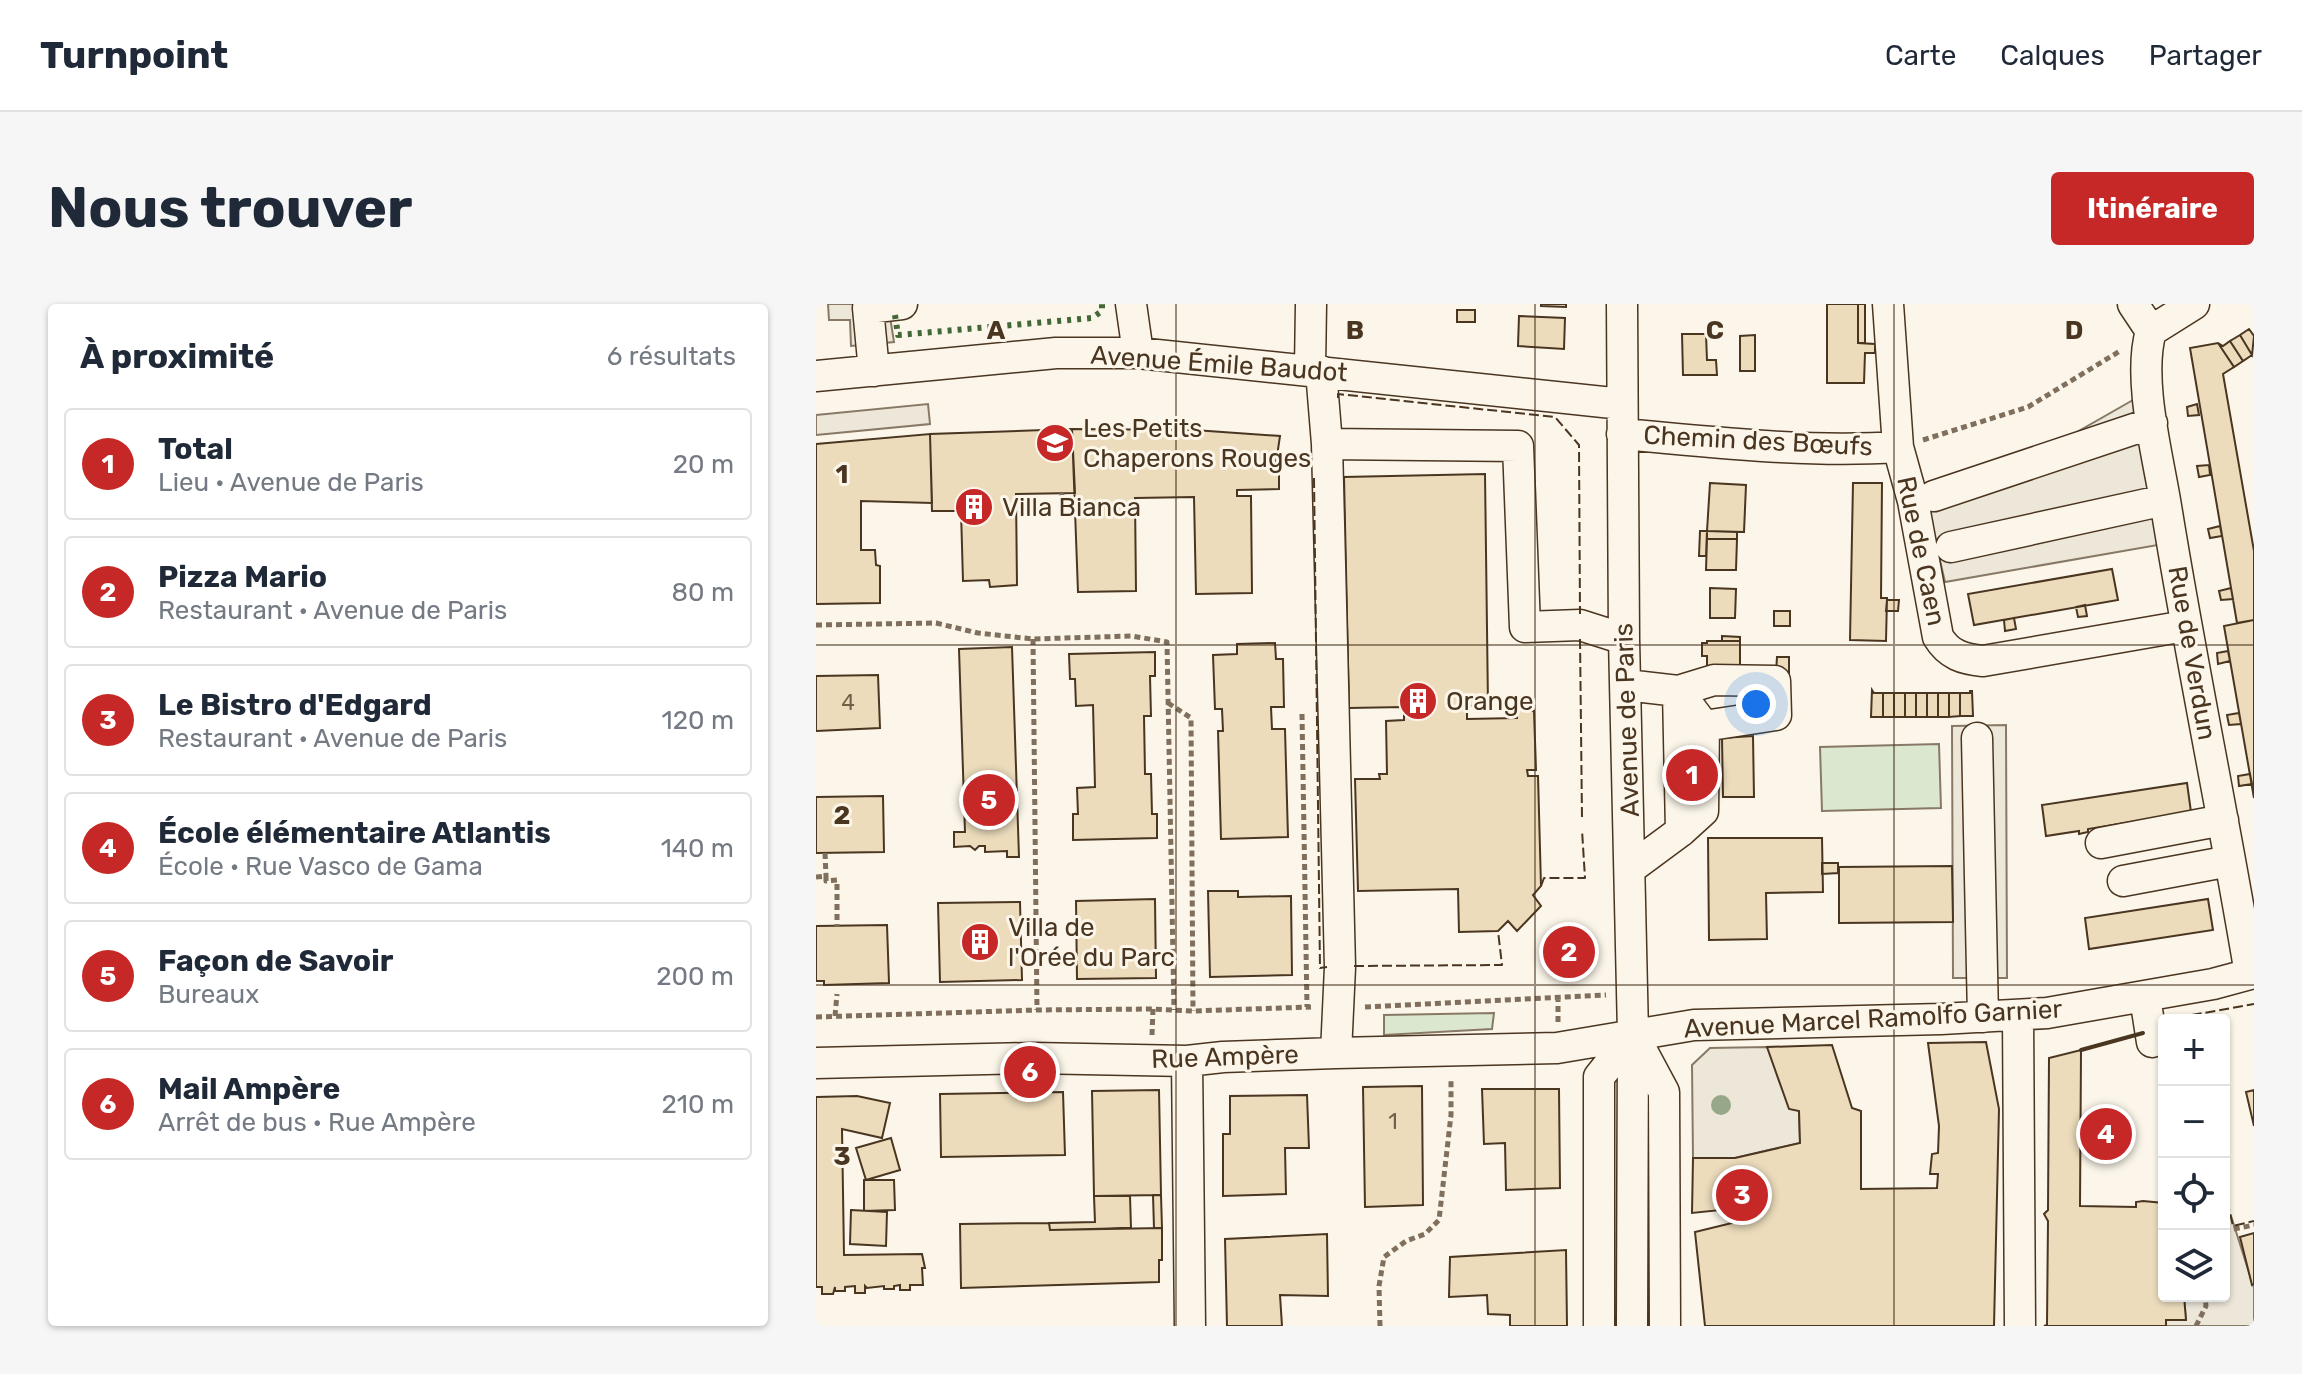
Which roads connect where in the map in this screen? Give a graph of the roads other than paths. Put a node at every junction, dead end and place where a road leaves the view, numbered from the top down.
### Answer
1 (902, 304) edge
2 (1131, 304) edge
3 (1311, 304) edge
4 (1622, 304) edge
5 (1888, 304) edge
6 (2133, 304) edge
7 (2194, 304) edge
8 (2151, 331) junction
9 (1138, 353) junction
10 (1316, 370) junction
11 (874, 371) junction
12 (816, 376) edge
13 (1622, 419) junction
14 (2152, 423) junction
15 (1327, 444) junction
16 (1898, 447) junction
17 (1934, 496) dead end
18 (2165, 500) junction
19 (1951, 547) dead end
20 (2185, 626) junction
21 (1624, 639) junction
22 (1626, 685) junction
23 (1678, 691) junction
24 (1704, 726) junction
25 (1977, 738) dead end
26 (2223, 820) junction
27 (1681, 831) junction
28 (2101, 843) dead end
29 (2230, 861) junction
30 (1631, 868) junction
31 (2123, 881) dead end
32 (2252, 973) edge
33 (2145, 997) junction
34 (2018, 1016) junction
35 (1983, 1017) junction
36 (1633, 1034) junction
37 (2152, 1042) dead end
38 (1336, 1053) junction
39 (1187, 1061) junction
40 (816, 1063) edge
41 (1190, 1326) edge
42 (1599, 1326) edge
43 (1632, 1326) edge
44 (1665, 1326) edge
45 (2020, 1326) edge

1 - 11 street
2 - 9 street
3 - 10 street
4 - 13 street, Avenue de Paris
5 - 16 street, Rue de Caen
6 - 8 street
7 - 8 street
8 - 14 street, Rue de Verdun
9 - 10 street, Avenue Émile Baudot
9 - 11 street, Avenue Émile Baudot
10 - 13 street, Avenue Émile Baudot
10 - 15 street
11 - 12 street, Avenue Émile Baudot
13 - 16 street, Chemin des Bœufs
13 - 21 street, Avenue de Paris
14 - 17 street
14 - 18 street, Rue de Verdun
15 - 21 street
15 - 38 street
16 - 20 street, Rue de Caen
18 - 19 street
18 - 20 street, Rue de Verdun
20 - 26 street, Rue de Verdun
21 - 22 street, Avenue de Paris
22 - 23 street
22 - 30 street, Avenue de Paris
23 - 24 street
23 - 24 street
23 - 27 street
24 - 27 street
25 - 35 street
26 - 28 street
26 - 29 street, Rue de Verdun
27 - 30 street
29 - 31 street
29 - 32 street, Rue de Verdun
30 - 36 street, Avenue de Paris
32 - 33 street, Avenue Marcel Ramolfo Garnier
33 - 34 street, Avenue Marcel Ramolfo Garnier
33 - 37 street
34 - 35 street, Avenue Marcel Ramolfo Garnier
34 - 45 street
35 - 36 street, Avenue Marcel Ramolfo Garnier
36 - 38 street, Rue Ampère
36 - 42 street
36 - 43 street
36 - 44 street, Avenue de Paris
38 - 39 street, Rue Ampère
39 - 40 street, Rue Ampère
39 - 41 street

